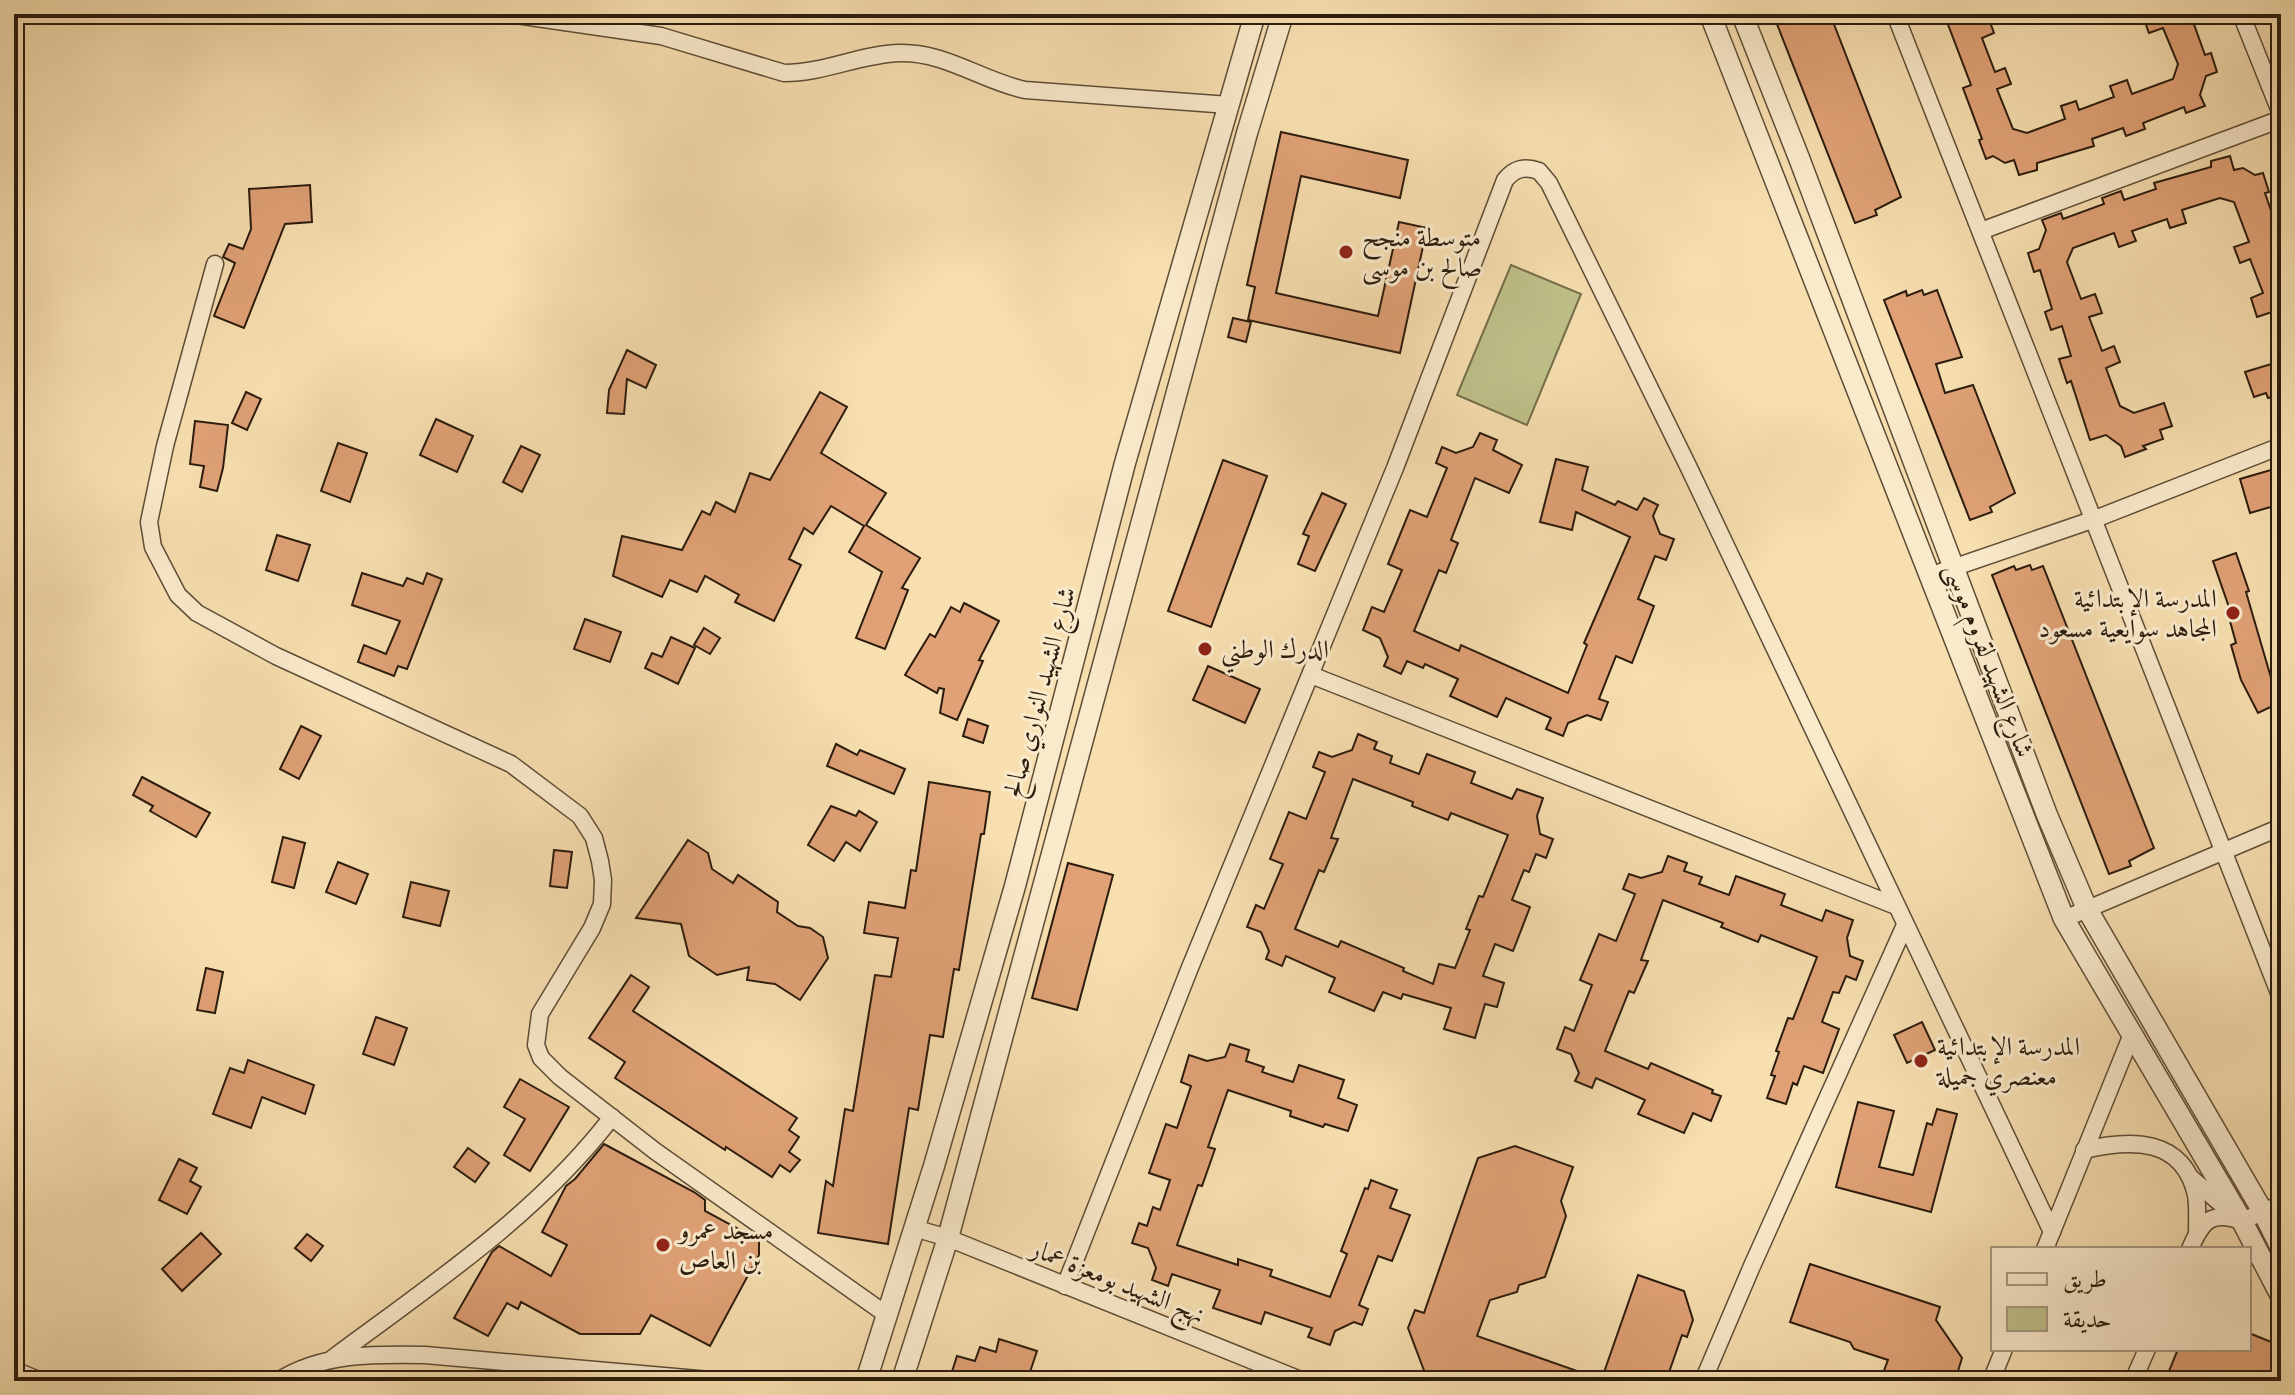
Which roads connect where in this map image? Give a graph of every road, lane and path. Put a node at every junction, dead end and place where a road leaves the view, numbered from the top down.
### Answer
1 (509, 14) edge
2 (1255, 14) edge
3 (1283, 14) edge
4 (1710, 14) edge
5 (1742, 14) edge
6 (1895, 14) edge
7 (2241, 14) edge
8 (1229, 105) junction
9 (2281, 117) edge
10 (1981, 231) junction
11 (215, 264) dead end
12 (2281, 446) edge
13 (2095, 519) junction
14 (1954, 567) junction
15 (1929, 576) junction
16 (1311, 675) junction
17 (2281, 827) edge
18 (2222, 851) junction
19 (1896, 906) junction
20 (2087, 909) junction
21 (2064, 919) junction
22 (1905, 925) junction
23 (2281, 998) edge
24 (2132, 1034) junction
25 (612, 1117) junction
26 (2084, 1150) junction
27 (2190, 1177) junction
28 (2272, 1208) edge
29 (2242, 1221) junction
30 (914, 1228) junction
31 (2052, 1232) junction
32 (2197, 1233) junction
33 (948, 1238) junction
34 (2046, 1247) edge
35 (2191, 1247) edge
36 (2281, 1248) edge
37 (1065, 1286) junction
38 (2281, 1296) edge
39 (887, 1315) junction
40 (2003, 1351) edge
41 (2146, 1351) edge
42 (329, 1360) junction
43 (14, 1370) edge
44 (41, 1381) edge
45 (278, 1381) edge
46 (721, 1381) edge
47 (866, 1381) edge
48 (902, 1381) edge
49 (1303, 1381) edge
50 (1703, 1381) edge
51 (1991, 1381) edge
52 (2133, 1381) edge

1 - 8 street
2 - 8 street, شارع الشهيد النواري صالح
3 - 33 street
4 - 15 street, شارع الشهيد لقروم موسى
5 - 14 street, شارع الشهيد لقروم موسى
6 - 10 street
7 - 9 street
8 - 30 street, شارع الشهيد النواري صالح
9 - 10 street
10 - 13 street
11 - 25 street
12 - 13 street
13 - 14 street
13 - 18 street
14 - 15 street
14 - 20 street, شارع الشهيد لقروم موسى
15 - 21 street, شارع الشهيد لقروم موسى
16 - 19 street
16 - 19 street
16 - 37 street
17 - 18 street
18 - 20 street
18 - 23 street
19 - 22 street
20 - 21 street
20 - 28 street, شارع الشهيد لقروم موسى
21 - 24 street, شارع الشهيد لقروم موسى
22 - 31 street
22 - 50 street
24 - 26 street
24 - 29 street, شارع الشهيد لقروم موسى
25 - 39 street
25 - 42 street
26 - 27 street
26 - 31 street
27 - 29 street
27 - 32 street
28 - 29 street
28 - 36 street, شارع الشهيد لقروم موسى
29 - 32 street
29 - 38 street, شارع الشهيد لقروم موسى
30 - 33 street, نهج الشهيد بومعزة عمار
30 - 39 street, شارع الشهيد النواري صالح
31 - 34 street
32 - 35 street
33 - 37 street, نهج الشهيد بومعزة عمار
33 - 48 street
37 - 49 street, نهج الشهيد بومعزة عمار
39 - 47 street, شارع الشهيد النواري صالح
40 - 51 street
41 - 52 street
42 - 45 street
42 - 46 street
43 - 44 street

